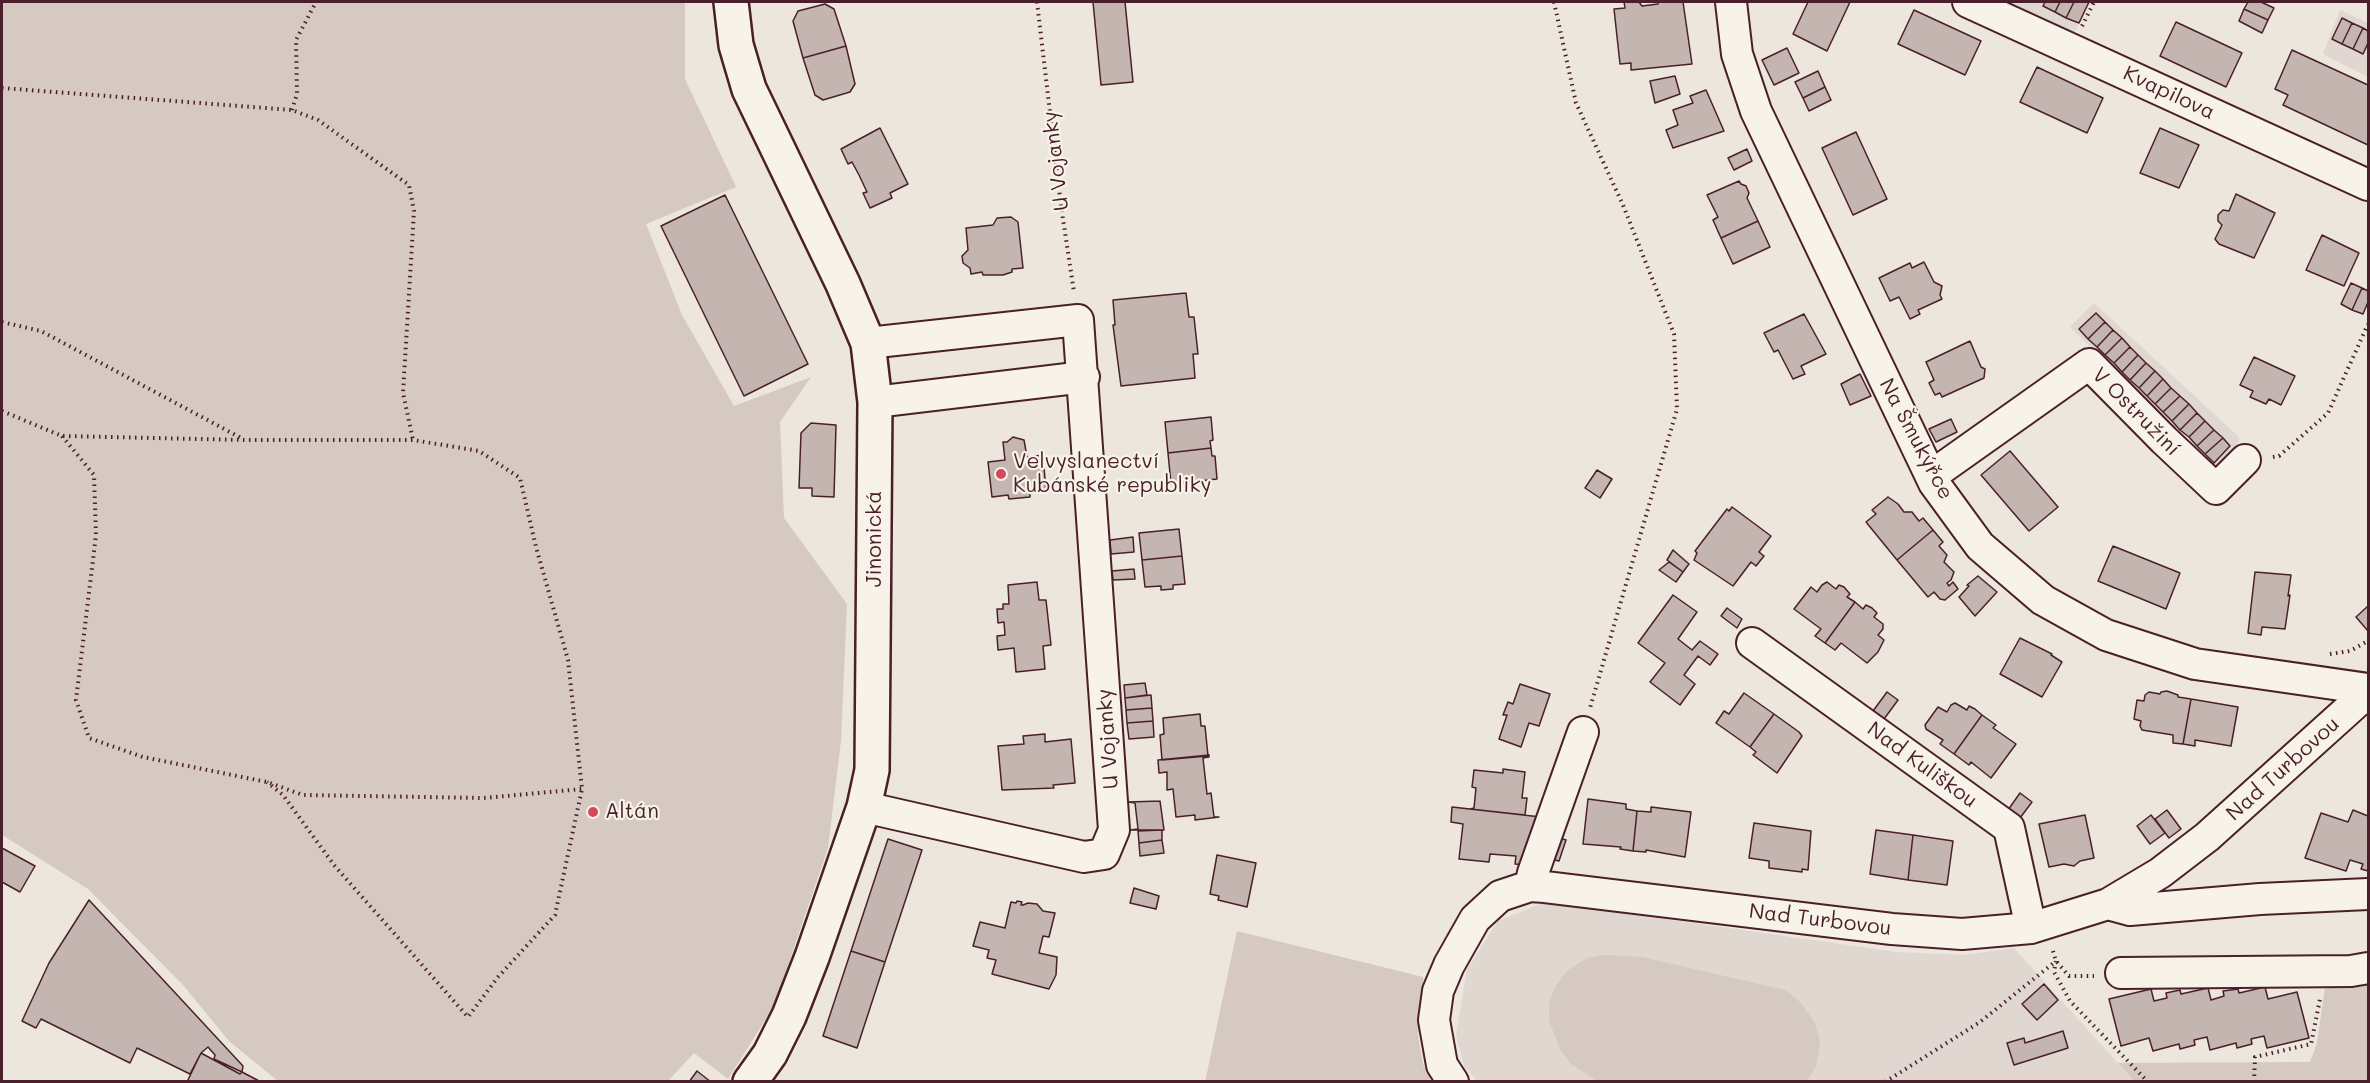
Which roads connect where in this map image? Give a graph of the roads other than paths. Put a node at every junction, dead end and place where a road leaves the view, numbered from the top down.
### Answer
1 (731, 2) edge
2 (1731, 2) edge
3 (1968, 2) edge
4 (2368, 185) edge
5 (868, 343) junction
6 (1084, 377) junction
7 (875, 402) junction
8 (2245, 460) road end
9 (1931, 476) junction
10 (1752, 643) dead end
11 (2368, 691) edge
12 (1583, 732) road end
13 (864, 807) junction
14 (1530, 886) junction
15 (2368, 894) edge
16 (2108, 904) junction
17 (2031, 928) junction
18 (2368, 969) edge
19 (2111, 974) road end
20 (750, 1082) edge
21 (1453, 1082) edge

1 - 5 street, Jinonická
2 - 9 street, Na Šmukýřce
3 - 4 street, Kvapilova
5 - 6 street, U Vojanky
5 - 7 street, Jinonická
6 - 7 street
6 - 13 street, U Vojanky
7 - 13 street, Jinonická
8 - 9 street, V Ostružiní
9 - 11 street, Na Šmukýřce
10 - 17 street, Nad Kuliškou
11 - 16 street, Nad Turbovou
12 - 14 street
13 - 20 street, Jinonická
14 - 17 street, Nad Turbovou
14 - 21 street
15 - 16 street, Nad Turbovou
16 - 17 street, Nad Turbovou
18 - 19 street

